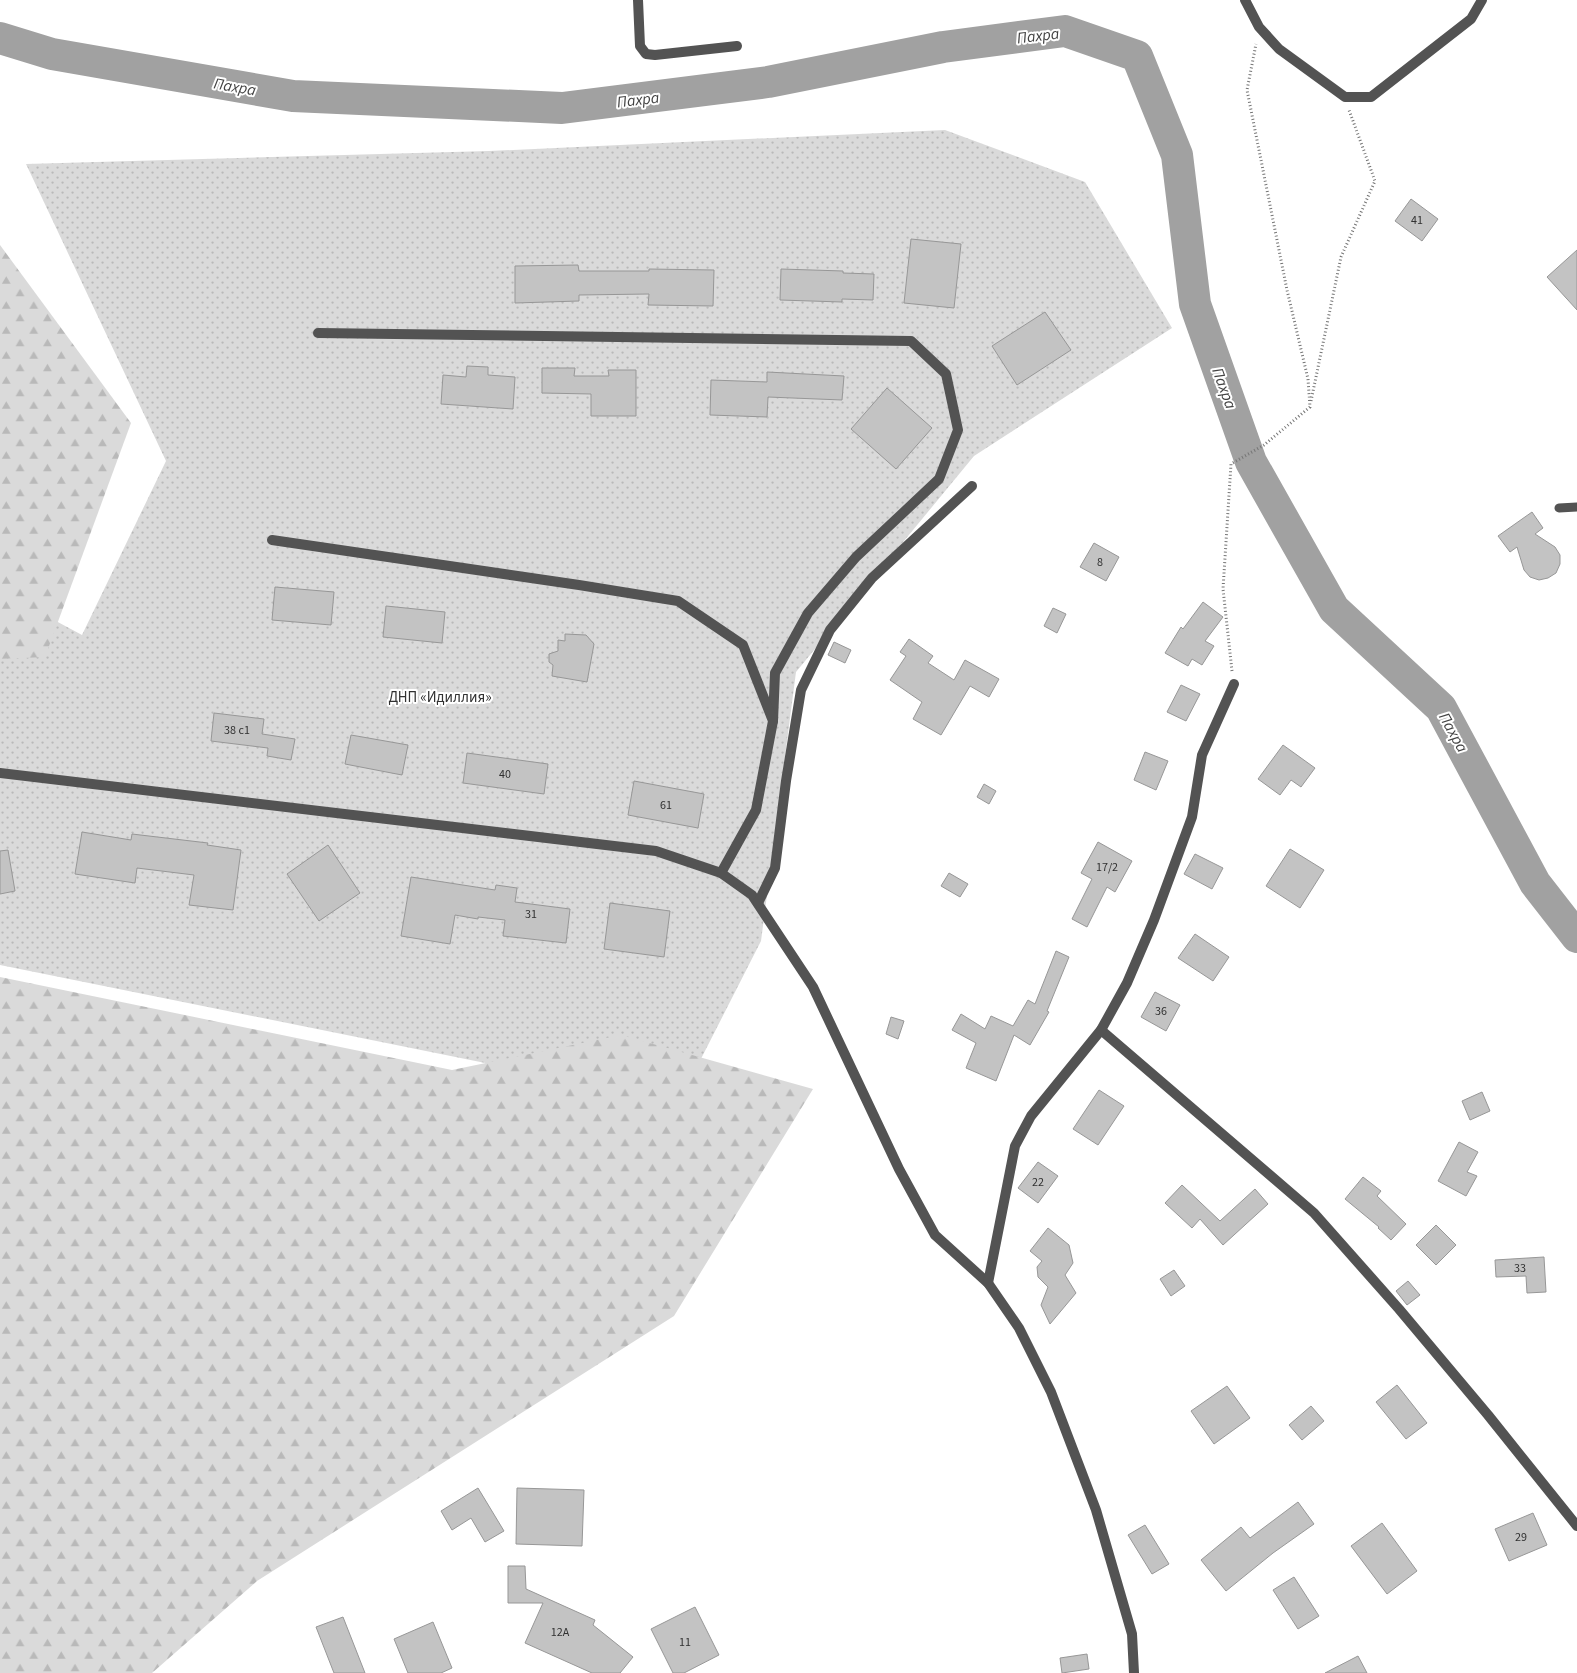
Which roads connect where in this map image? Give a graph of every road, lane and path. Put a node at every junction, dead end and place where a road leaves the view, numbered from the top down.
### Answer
1 (638, 0) edge
2 (1245, 0) edge
3 (1482, 0) edge
4 (1259, 27) junction
5 (737, 46) dead end
6 (1345, 97) junction
7 (318, 333) dead end
8 (1310, 407) junction
9 (972, 486) dead end
10 (1577, 507) edge
11 (1559, 508) dead end
12 (272, 540) dead end
13 (1234, 684) joint
14 (773, 721) junction
15 (1, 772) edge
16 (721, 874) junction
17 (758, 903) junction
18 (1101, 1030) junction
19 (988, 1283) junction
20 (1577, 1526) edge
21 (1134, 1673) edge

1 - 5 street
2 - 4 street
3 - 6 street
4 - 6 street
4 - 8 path
6 - 8 path
7 - 14 street
8 - 13 path
9 - 17 street
10 - 11 lane
12 - 14 street
13 - 18 street
14 - 16 street
15 - 16 street
16 - 17 street
17 - 19 street
18 - 19 street
18 - 20 street
19 - 21 street

